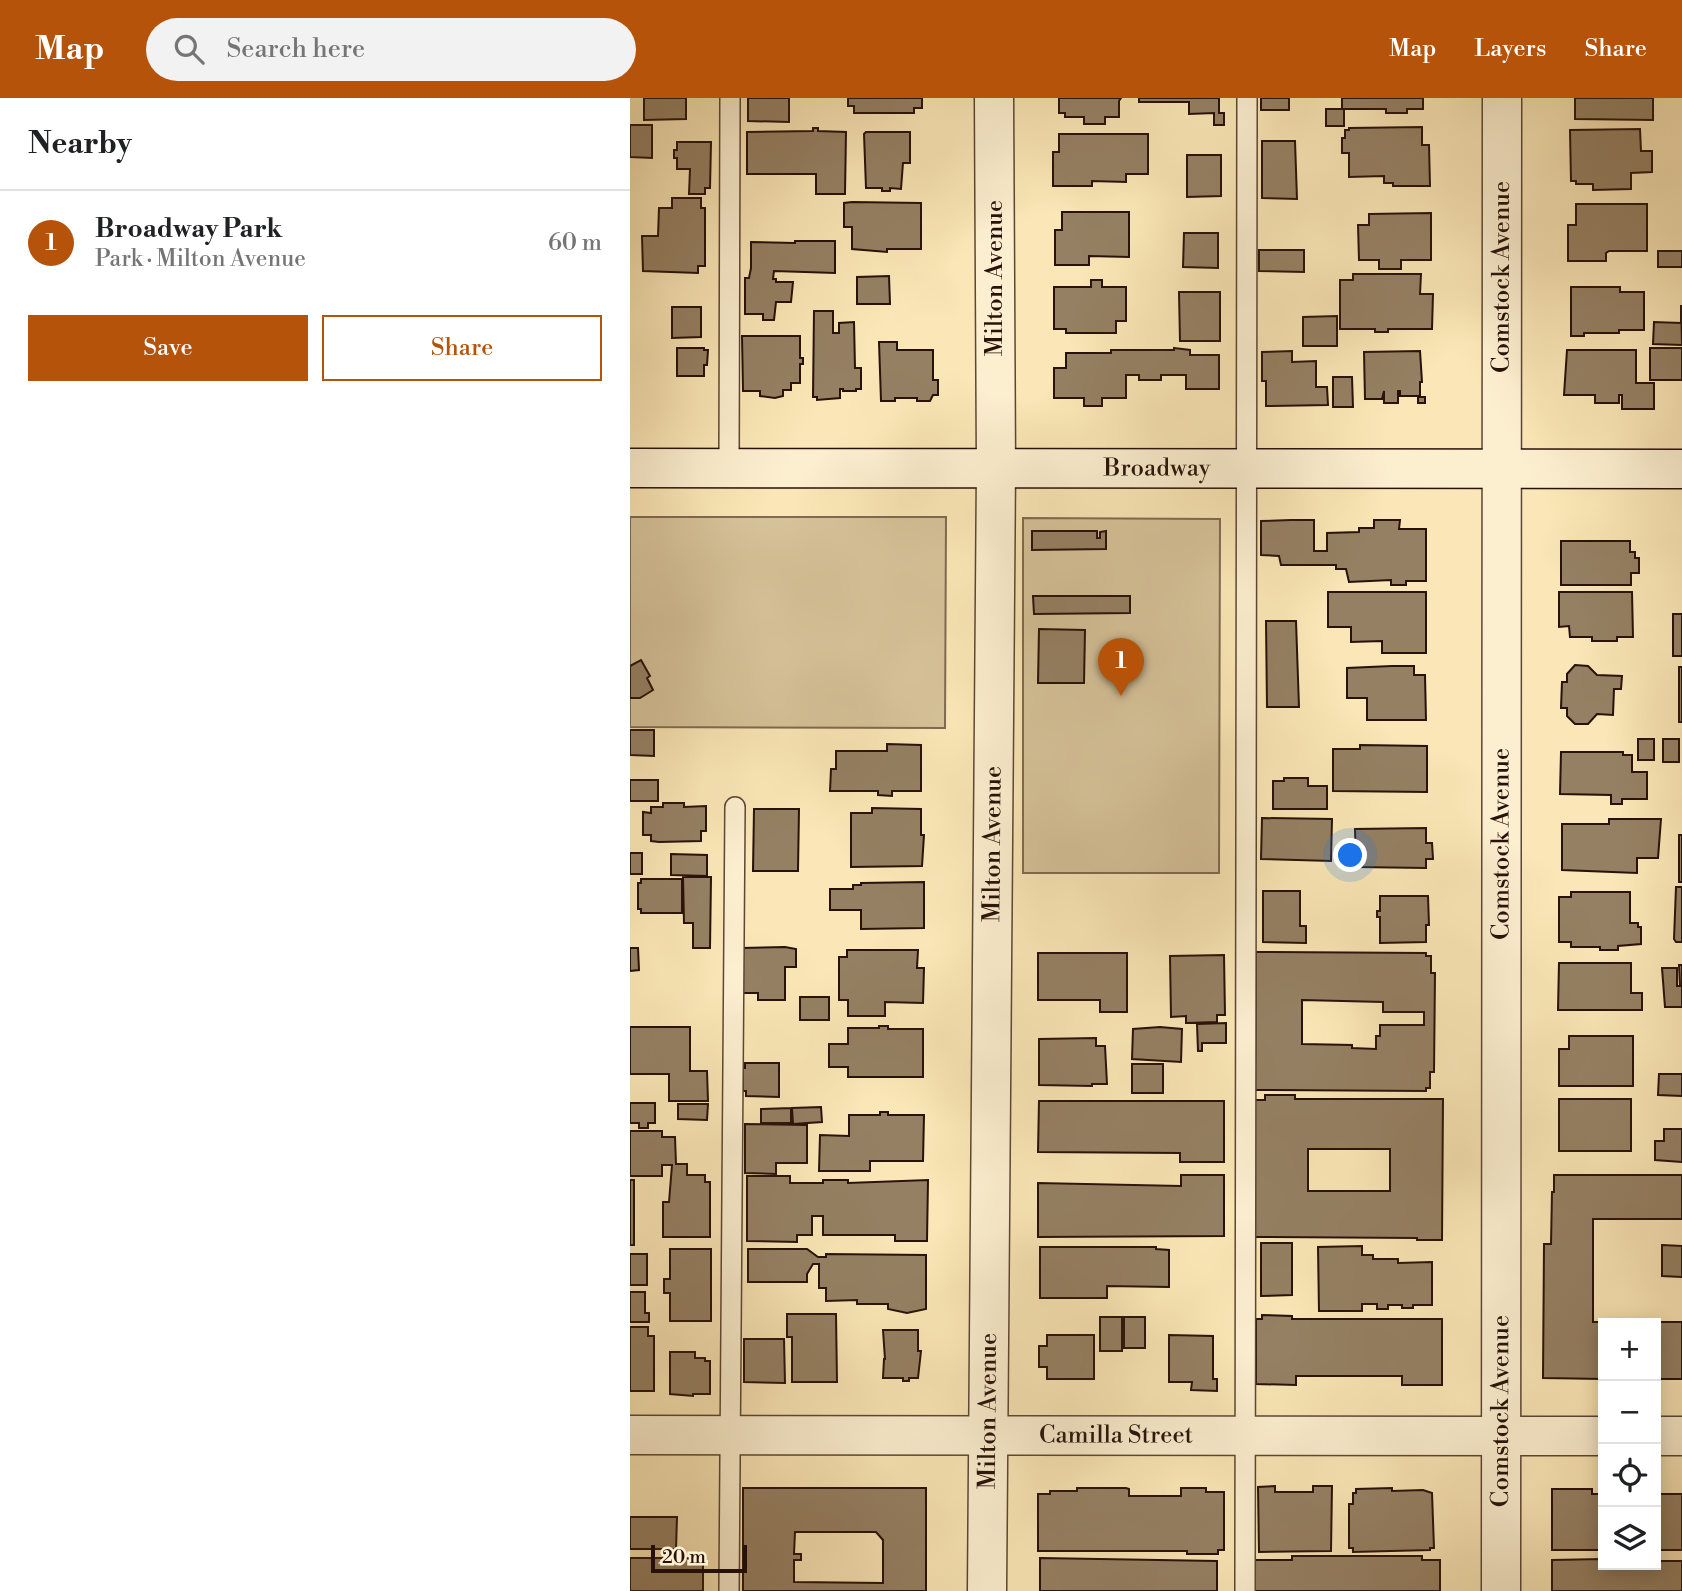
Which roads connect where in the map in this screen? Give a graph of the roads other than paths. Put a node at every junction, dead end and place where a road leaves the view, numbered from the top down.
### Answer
1 (730, 98) edge
2 (993, 98) edge
3 (1247, 98) edge
4 (1503, 98) edge
5 (630, 468) edge
6 (729, 468) junction
7 (996, 468) junction
8 (1247, 468) junction
9 (1500, 469) junction
10 (1682, 469) edge
11 (735, 807) dead end
12 (630, 1435) edge
13 (732, 1435) junction
14 (987, 1436) junction
15 (1245, 1436) junction
16 (1501, 1436) junction
17 (1598, 1436) edge
18 (1661, 1436) edge
19 (1682, 1436) edge
20 (729, 1591) edge
21 (987, 1591) edge
22 (1245, 1591) edge
23 (1500, 1591) edge

1 - 6 lane
2 - 7 street, Milton Avenue
3 - 8 lane
4 - 9 street, Comstock Avenue
5 - 6 street, Broadway
6 - 7 street, Broadway
7 - 8 street, Broadway
7 - 14 street, Milton Avenue
8 - 9 street, Broadway
8 - 15 lane
9 - 10 street, Broadway
9 - 16 street, Comstock Avenue
11 - 13 lane
12 - 13 street, Camilla Street
13 - 14 street, Camilla Street
13 - 20 lane
14 - 15 street, Camilla Street
14 - 21 street, Milton Avenue
15 - 16 street, Camilla Street
15 - 22 lane
16 - 17 street, Camilla Street
16 - 23 street, Comstock Avenue
18 - 19 street

